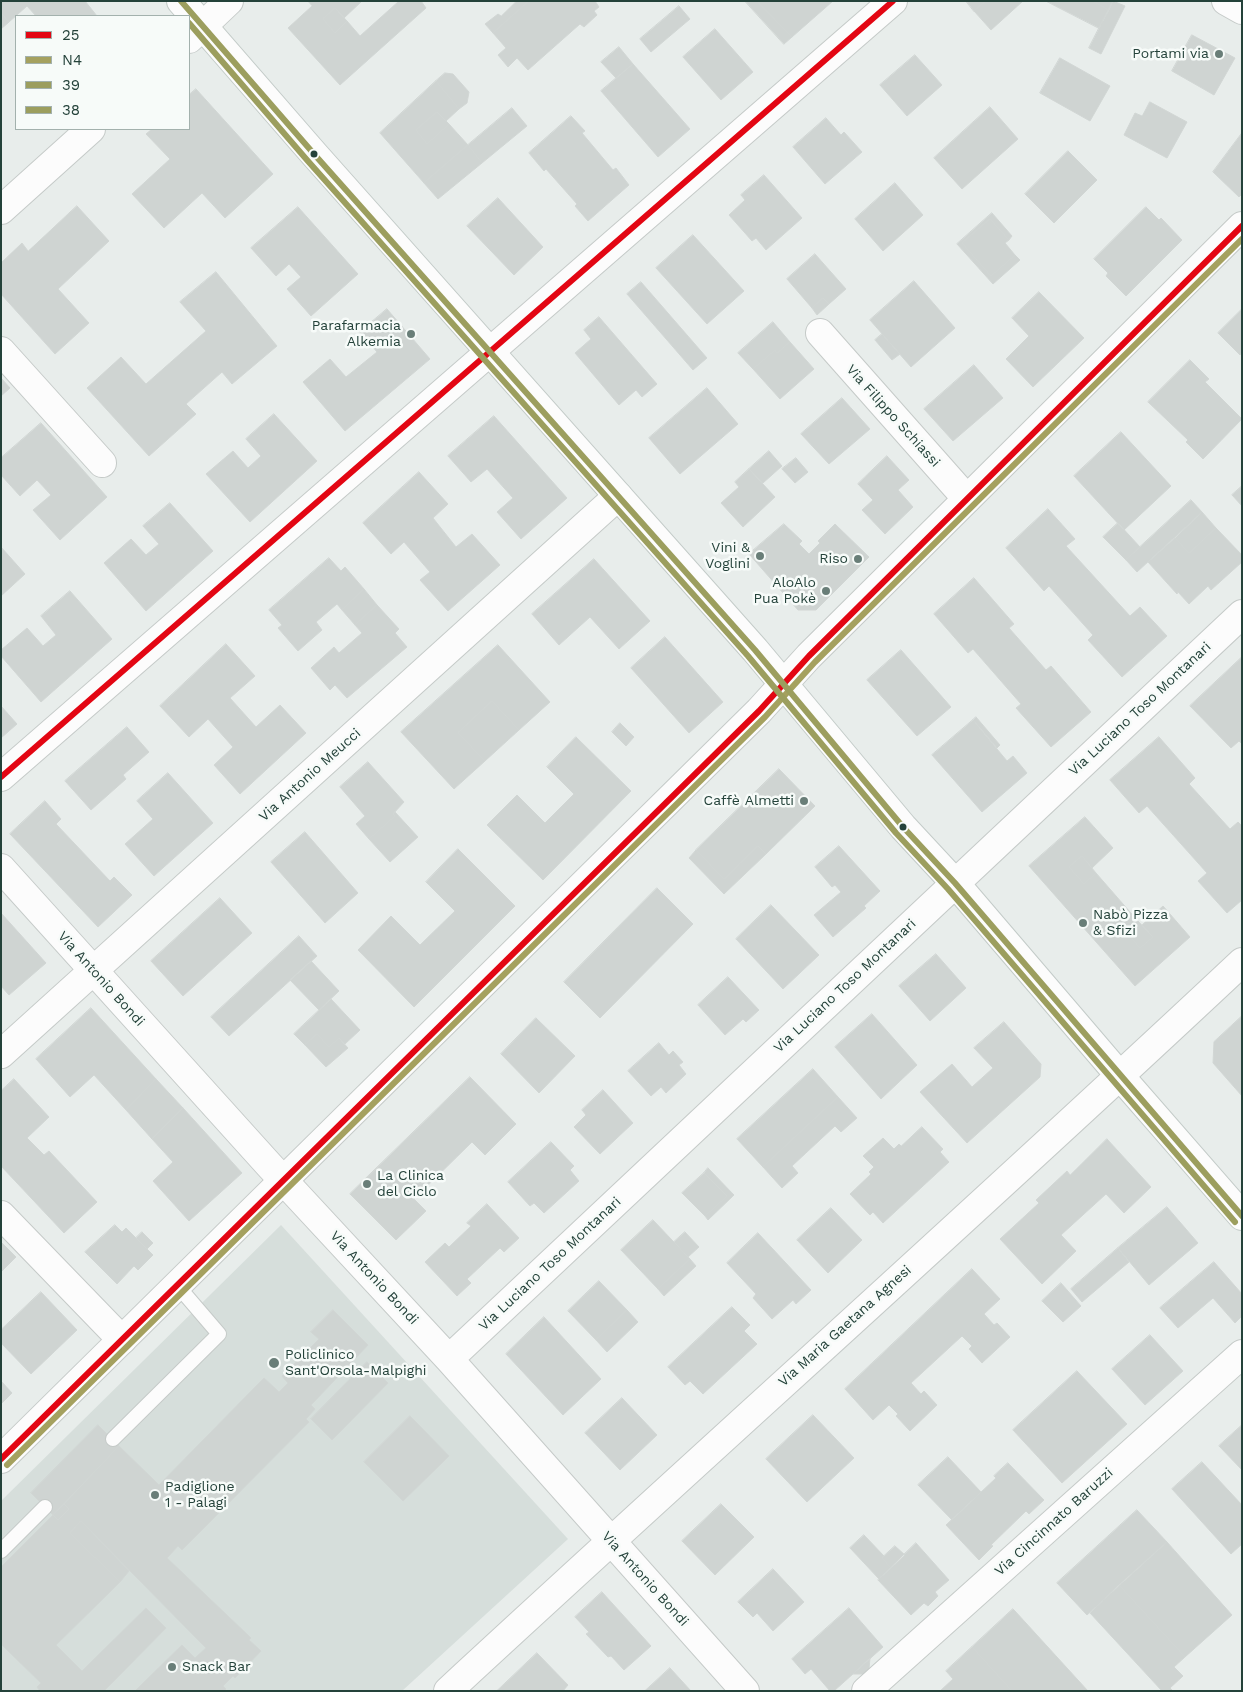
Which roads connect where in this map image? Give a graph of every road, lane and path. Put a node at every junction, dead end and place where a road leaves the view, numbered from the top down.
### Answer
1 (181, 1) edge
2 (229, 1) edge
3 (893, 1) edge
4 (1226, 1) edge
5 (1242, 10) edge
6 (188, 15) edge
7 (190, 20) edge
8 (196, 33) edge
9 (90, 130) edge
10 (1, 210) edge
11 (1242, 226) edge
12 (820, 333) dead end
13 (1, 351) edge
14 (490, 352) junction
15 (102, 463) dead end
16 (618, 496) junction
17 (967, 499) junction
18 (1242, 614) edge
19 (784, 683) junction
20 (1, 777) edge
21 (1, 868) edge
22 (955, 883) junction
23 (1242, 962) edge
24 (94, 971) junction
25 (1, 1054) edge
26 (1120, 1076) junction
27 (283, 1180) junction
28 (1, 1216) edge
29 (1242, 1216) edge
30 (176, 1285) junction
31 (122, 1340) junction
32 (1242, 1354) edge
33 (449, 1359) junction
34 (112, 1440) dead end
35 (1, 1459) edge
36 (45, 1507) dead end
37 (610, 1540) junction
38 (1, 1551) edge
39 (448, 1691) edge
40 (745, 1691) edge
41 (866, 1691) edge

1 - 6 street
2 - 8 street
3 - 14 street
4 - 5 street
7 - 8 street
8 - 14 street
9 - 10 street
11 - 17 street
12 - 17 street, Via Filippo Schiassi
13 - 15 street
14 - 16 street
14 - 20 street
16 - 19 street
16 - 24 street, Via Antonio Meucci
17 - 19 street
18 - 22 street, Via Luciano Toso Montanari
19 - 22 street
19 - 27 street
21 - 24 street, Via Antonio Bondi
22 - 26 street
22 - 33 street, Via Luciano Toso Montanari
23 - 26 street, Via Maria Gaetana Agnesi
24 - 25 street, Via Antonio Meucci
24 - 27 street, Via Antonio Bondi
26 - 29 street
26 - 37 street, Via Maria Gaetana Agnesi
27 - 30 street
27 - 33 street, Via Antonio Bondi
28 - 31 street
30 - 31 street
30 - 34 lane
31 - 35 street
32 - 41 street, Via Cincinnato Baruzzi
33 - 37 street, Via Antonio Bondi
36 - 38 lane
37 - 39 street, Via Maria Gaetana Agnesi
37 - 40 street, Via Antonio Bondi

